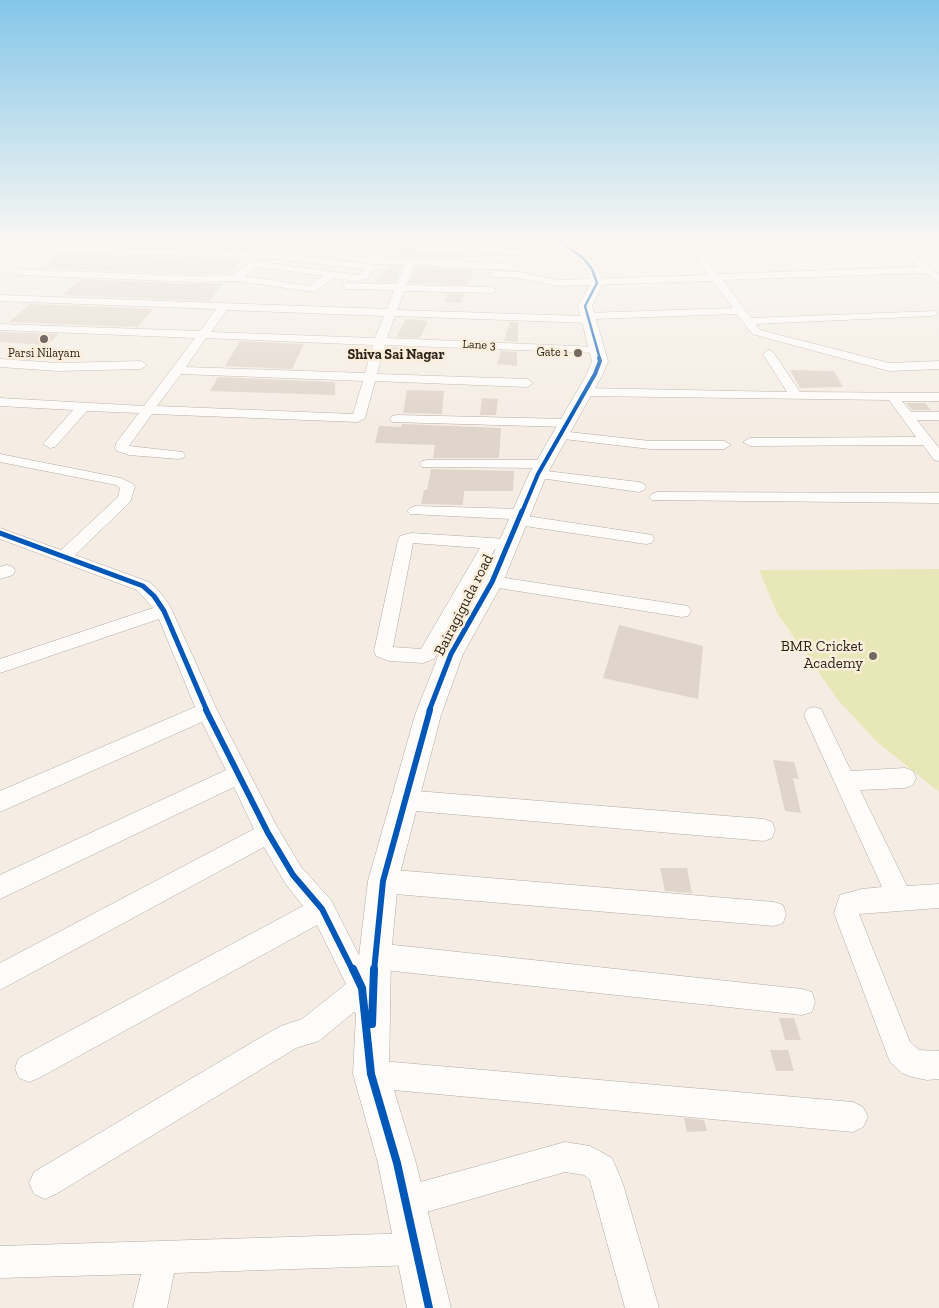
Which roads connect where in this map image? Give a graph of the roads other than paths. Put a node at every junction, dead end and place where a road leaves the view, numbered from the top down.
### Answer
1 (47, 302) edge
2 (171, 302) edge
3 (394, 302) edge
4 (587, 302) edge
5 (734, 302) edge
6 (224, 306) junction
7 (162, 312) junction
8 (390, 312) junction
9 (937, 315) edge
10 (744, 316) junction
11 (588, 318) junction
12 (0, 327) edge
13 (15, 327) junction
14 (141, 333) junction
15 (201, 336) junction
16 (0, 341) edge
17 (380, 341) junction
18 (598, 350) junction
19 (769, 354) dead end
20 (0, 364) edge
21 (141, 365) dead end
22 (939, 365) edge
23 (177, 370) junction
24 (370, 377) junction
25 (528, 382) dead end
26 (584, 392) junction
27 (796, 396) junction
28 (892, 396) junction
29 (939, 397) edge
30 (3, 404) edge
31 (84, 406) junction
32 (148, 410) junction
33 (907, 416) junction
34 (939, 416) edge
35 (397, 419) dead end
36 (563, 429) junction
37 (926, 440) junction
38 (750, 442) dead end
39 (50, 444) dead end
40 (724, 444) dead end
41 (178, 455) dead end
42 (939, 457) edge
43 (0, 458) edge
44 (427, 464) dead end
45 (541, 469) junction
46 (639, 487) dead end
47 (657, 497) dead end
48 (939, 498) edge
49 (415, 511) dead end
50 (520, 517) junction
51 (0, 533) edge
52 (646, 540) dead end
53 (498, 544) junction
54 (64, 556) junction
55 (492, 582) junction
56 (464, 610) junction
57 (164, 611) junction
58 (682, 612) dead end
59 (0, 666) edge
60 (207, 711) junction
61 (814, 715) dead end
62 (239, 774) junction
63 (905, 778) dead end
64 (845, 781) junction
65 (404, 800) junction
66 (0, 802) edge
67 (764, 830) dead end
68 (268, 833) junction
69 (383, 881) junction
70 (0, 887) edge
71 (939, 896) edge
72 (900, 899) junction
73 (322, 908) junction
74 (774, 914) dead end
75 (375, 956) junction
76 (0, 977) edge
77 (362, 988) junction
78 (802, 1002) dead end
79 (939, 1065) edge
80 (30, 1068) dead end
81 (371, 1074) junction
82 (853, 1117) dead end
83 (45, 1183) dead end
84 (406, 1202) junction
85 (416, 1249) junction
86 (161, 1257) junction
87 (0, 1262) edge
88 (150, 1308) edge
89 (429, 1308) edge
90 (642, 1308) edge

1 - 7 street
2 - 7 street
3 - 8 street
4 - 11 street, Bairagiguda road
5 - 10 street
6 - 7 street
6 - 8 street
6 - 15 street
7 - 14 street
8 - 11 street
8 - 17 street
9 - 10 street
10 - 11 street
10 - 22 street
11 - 18 street, Bairagiguda road
12 - 13 street, Lane 3
13 - 14 street, Lane 3
13 - 16 street
14 - 15 street, Lane 3
15 - 17 street, Lane 3
15 - 23 street
17 - 18 street, Lane 3
17 - 24 street
18 - 26 street, Bairagiguda road
19 - 27 street
20 - 21 street
23 - 24 street
23 - 32 street
24 - 25 street
24 - 32 street
26 - 27 street
26 - 36 street, Bairagiguda road
27 - 28 street
28 - 29 street
28 - 33 street
30 - 31 street
31 - 32 street
31 - 39 street
32 - 41 street
33 - 34 street
33 - 37 street
35 - 36 street
36 - 40 street
36 - 45 street, Bairagiguda road
37 - 38 street
37 - 42 street
43 - 54 street
44 - 45 street
45 - 46 street
45 - 50 street, Bairagiguda road
47 - 48 street
49 - 50 street
50 - 52 street
50 - 53 street, Bairagiguda road
51 - 54 street
53 - 55 street, Bairagiguda road
53 - 56 street
53 - 56 street
54 - 57 street
55 - 56 street, Bairagiguda road
55 - 58 street
56 - 65 street, Bairagiguda road
57 - 59 street
57 - 60 street
60 - 62 street
60 - 66 street
61 - 64 street
62 - 68 street
62 - 70 street
63 - 64 street
64 - 72 street
65 - 67 street
65 - 69 street, Bairagiguda road
68 - 73 street
68 - 76 street
69 - 74 street
69 - 75 street, Bairagiguda road
71 - 72 street
72 - 79 street
73 - 77 street
73 - 80 street
75 - 78 street
75 - 81 street, Bairagiguda road
77 - 81 street
77 - 83 street
81 - 82 street
81 - 84 street, Bairagiguda road
84 - 85 street, Bairagiguda road
84 - 90 street
85 - 86 street
85 - 89 street, Bairagiguda road
86 - 87 street
86 - 88 street

